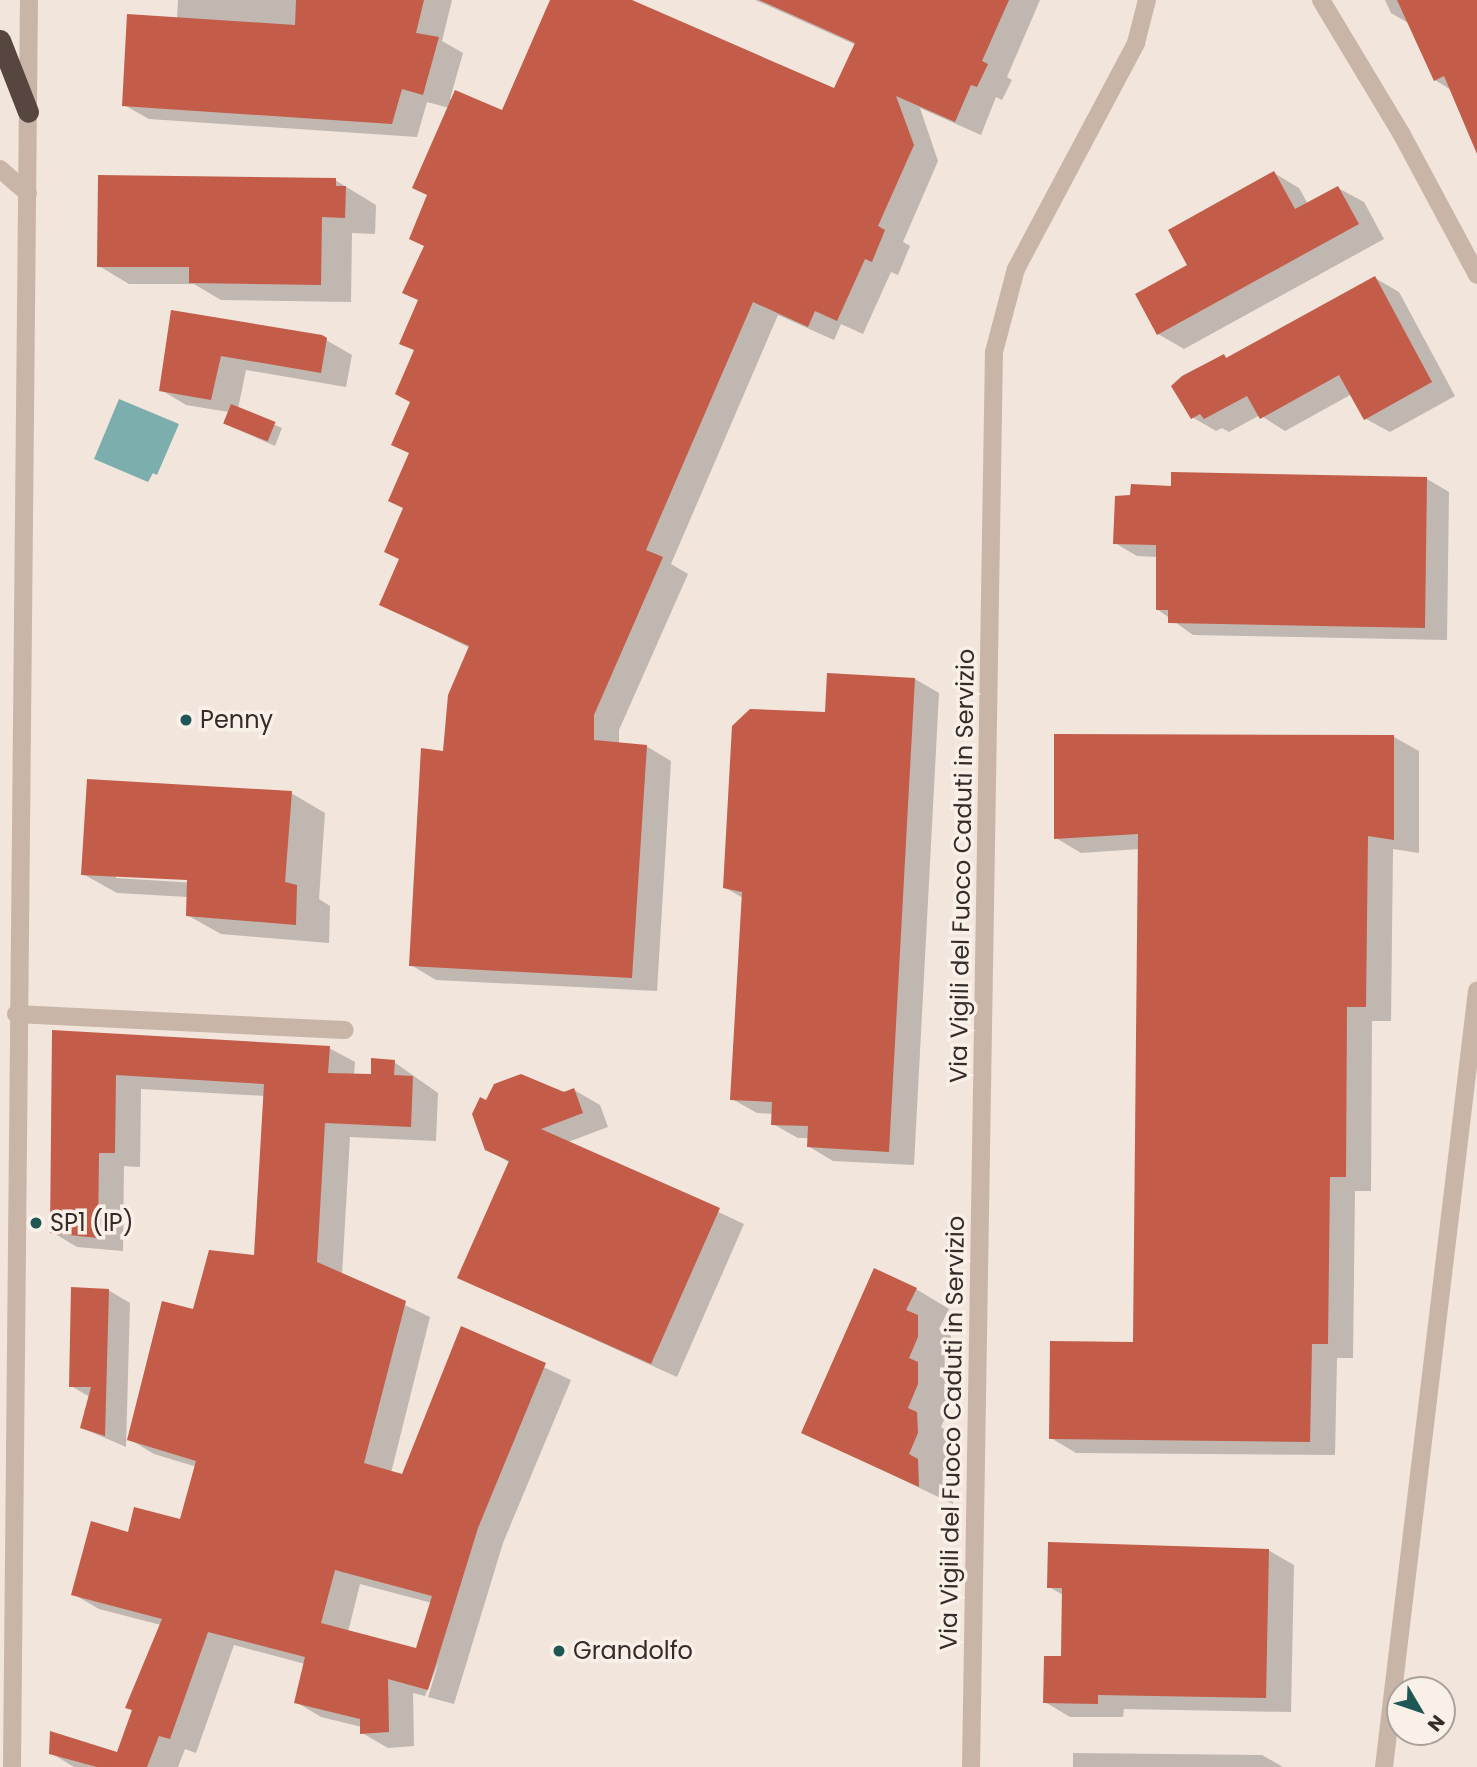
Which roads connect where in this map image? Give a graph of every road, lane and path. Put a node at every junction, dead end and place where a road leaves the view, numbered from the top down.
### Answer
1 (29, 0) edge
2 (1147, 0) edge
3 (1321, 0) edge
4 (0, 40) edge
5 (28, 112) junction
6 (0, 169) edge
7 (28, 192) junction
8 (1477, 275) edge
9 (1477, 990) edge
10 (16, 1014) junction
11 (345, 1030) dead end
12 (12, 1767) edge
13 (971, 1767) edge
14 (1384, 1767) edge

1 - 5 street
2 - 13 street, Via Vigili del Fuoco Caduti in Servizio
3 - 8 street
4 - 5 highway
5 - 7 street
6 - 7 street
7 - 10 street
9 - 14 street
10 - 11 street
10 - 12 street

